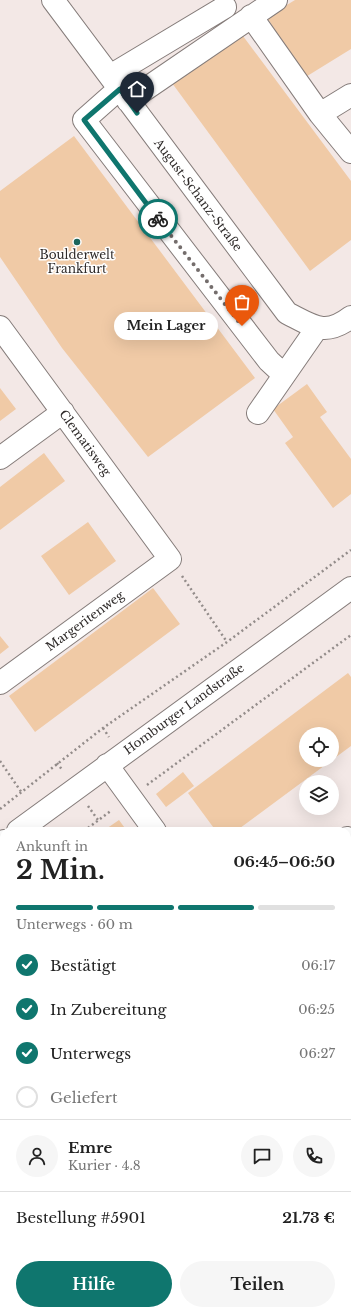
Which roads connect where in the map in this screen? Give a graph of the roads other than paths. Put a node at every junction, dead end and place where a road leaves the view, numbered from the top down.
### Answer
1 (52, 0) edge
2 (276, 0) edge
3 (225, 7) dead end
4 (251, 16) junction
5 (119, 89) junction
6 (351, 95) edge
7 (320, 114) junction
8 (351, 152) edge
9 (351, 317) edge
10 (0, 327) edge
11 (317, 328) junction
12 (283, 374) junction
13 (63, 412) junction
14 (258, 413) dead end
15 (0, 458) edge
16 (170, 559) joint
17 (351, 588) edge
18 (0, 684) edge
19 (107, 765) junction
20 (23, 827) edge
21 (152, 827) edge

1 - 5 street, August-Schanz-Straße
2 - 4 street
3 - 5 street
4 - 5 street
4 - 7 street
5 - 11 street, August-Schanz-Straße
5 - 12 street
6 - 7 street
7 - 8 street
9 - 11 street
10 - 13 street, Clematisweg
11 - 12 street
12 - 14 street
13 - 15 street
13 - 16 street, Clematisweg
16 - 18 street, Margeritenweg
17 - 19 street, Homburger Landstraße
19 - 20 street, Homburger Landstraße
19 - 21 street

